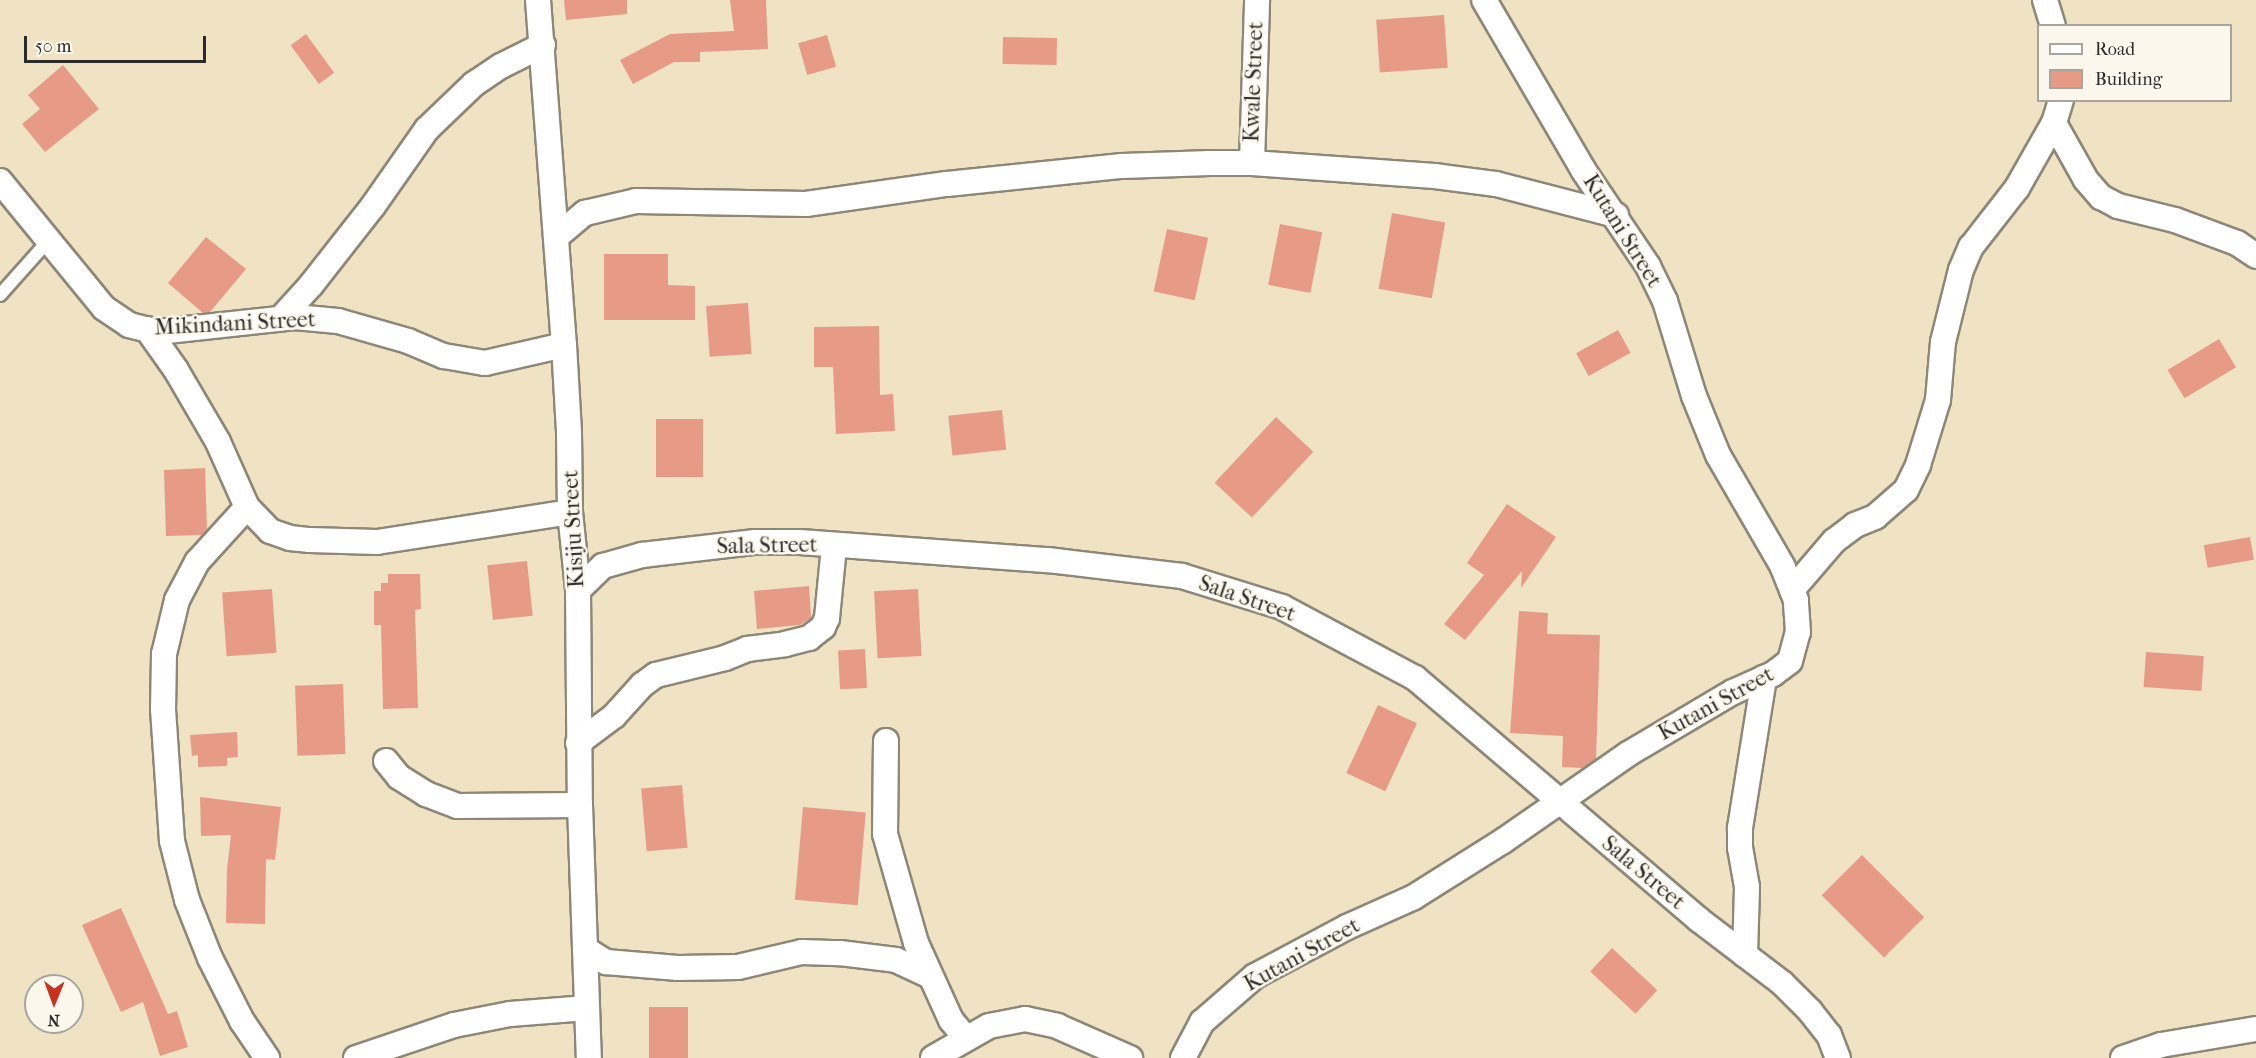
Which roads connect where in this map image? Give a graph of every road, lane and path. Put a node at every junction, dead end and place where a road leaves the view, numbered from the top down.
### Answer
1 (538, 0) edge
2 (1257, 0) edge
3 (1484, 0) edge
4 (2045, 0) edge
5 (2052, 24) edge
6 (543, 45) junction
7 (2058, 112) edge
8 (1252, 163) junction
9 (0, 181) edge
10 (1616, 215) junction
11 (556, 237) junction
12 (47, 242) junction
13 (2256, 256) edge
14 (0, 295) edge
15 (281, 318) junction
16 (147, 329) junction
17 (564, 345) junction
18 (247, 507) junction
19 (570, 512) junction
20 (834, 546) junction
21 (578, 590) junction
22 (1792, 590) junction
23 (1764, 678) junction
24 (886, 741) dead end
25 (578, 743) junction
26 (386, 761) dead end
27 (1561, 800) junction
28 (580, 805) junction
29 (585, 949) junction
30 (1745, 955) junction
31 (930, 976) junction
32 (587, 1008) junction
33 (2256, 1029) edge
34 (965, 1038) junction
35 (267, 1058) edge
36 (356, 1058) edge
37 (590, 1058) edge
38 (933, 1058) edge
39 (1130, 1058) edge
40 (1184, 1058) edge
41 (1838, 1058) edge
42 (2123, 1058) edge

1 - 6 street, Kisiju Street
2 - 8 street, Kwale Street
3 - 10 street, Kutani Street
4 - 5 street
6 - 11 street, Kisiju Street
6 - 15 street
7 - 13 street
7 - 22 street
8 - 10 street
8 - 11 street
9 - 12 street, Mikindani Street
10 - 22 street, Kutani Street
11 - 17 street, Kisiju Street
12 - 14 lane
12 - 16 street, Mikindani Street
15 - 16 street, Mikindani Street
15 - 17 street, Mikindani Street
16 - 18 street
17 - 19 street, Kisiju Street
18 - 19 street
18 - 35 street
19 - 21 street, Kisiju Street
20 - 21 street, Sala Street
20 - 25 street
20 - 27 street, Sala Street
21 - 25 street, Kisiju Street
22 - 23 street, Kutani Street
23 - 27 street, Kutani Street
23 - 30 street
24 - 31 street
25 - 28 street, Kisiju Street
26 - 28 street
27 - 30 street, Sala Street
27 - 40 street, Kutani Street
28 - 29 street, Kisiju Street
29 - 31 street
29 - 32 street, Kisiju Street
30 - 41 street, Sala Street
31 - 34 street
32 - 36 street
32 - 37 street, Kisiju Street
33 - 42 street
34 - 38 street
34 - 39 street

